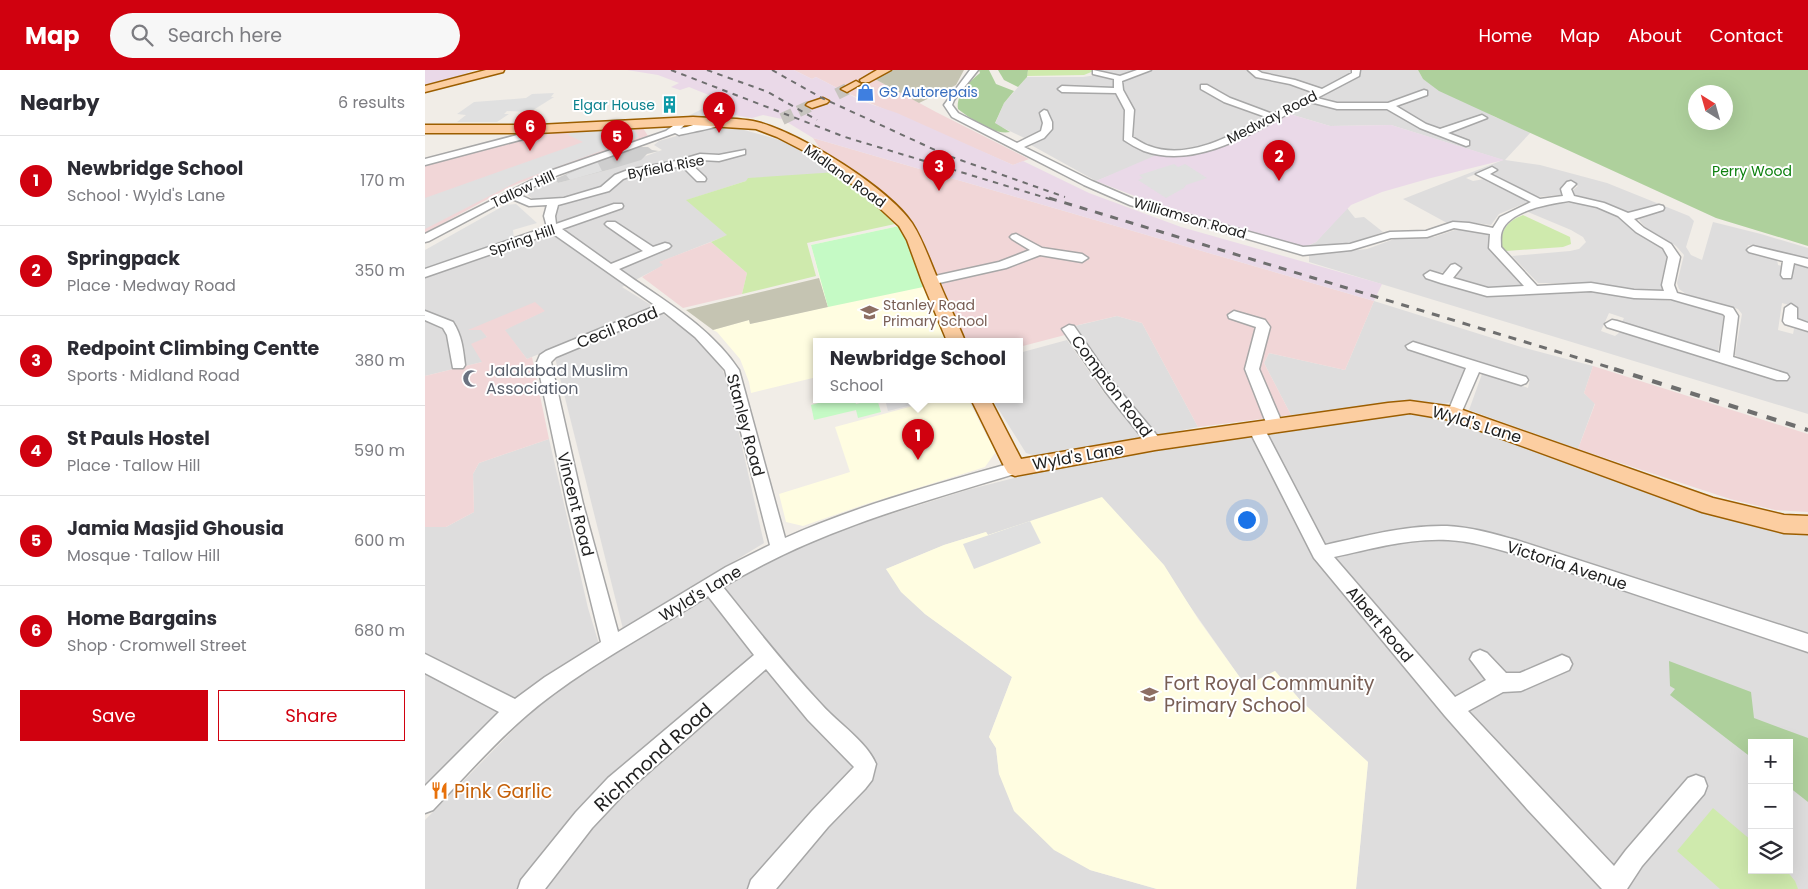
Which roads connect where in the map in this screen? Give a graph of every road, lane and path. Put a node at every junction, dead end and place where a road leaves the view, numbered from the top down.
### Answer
1 (499, 70) edge
2 (886, 70) edge
3 (974, 70) edge
4 (1147, 70) edge
5 (1252, 70) edge
6 (1356, 70) edge
7 (1096, 72) dead end
8 (1120, 78) junction
9 (856, 85) tunnel mouth
10 (1204, 87) dead end
11 (425, 89) edge
12 (1062, 89) dead end
13 (1119, 91) junction
14 (1321, 92) junction
15 (1425, 92) dead end
16 (1309, 98) junction
17 (1389, 106) junction
18 (1032, 114) dead end
19 (1274, 117) junction
20 (1487, 118) dead end
21 (779, 120) tunnel mouth
22 (654, 122) junction
23 (728, 123) junction
24 (685, 125) junction
25 (757, 126) junction
26 (538, 128) junction
27 (425, 129) edge
28 (1438, 133) junction
29 (1466, 143) dead end
30 (1015, 147) junction
31 (624, 148) junction
32 (742, 152) dead end
33 (425, 162) edge
34 (683, 162) junction
35 (1492, 170) dead end
36 (1481, 174) junction
37 (701, 179) dead end
38 (1470, 179) dead end
39 (1571, 184) dead end
40 (510, 194) junction
41 (1569, 198) junction
42 (554, 202) junction
43 (1539, 202) junction
44 (618, 206) dead end
45 (1659, 208) dead end
46 (1627, 217) junction
47 (611, 224) dead end
48 (554, 229) junction
49 (1496, 232) junction
50 (1016, 237) dead end
51 (425, 239) edge
52 (665, 246) dead end
53 (1753, 250) dead end
54 (652, 251) junction
55 (1039, 251) junction
56 (1082, 258) dead end
57 (1789, 258) junction
58 (1808, 263) edge
59 (611, 268) junction
60 (1455, 268) dead end
61 (425, 273) edge
62 (1430, 275) dead end
63 (1787, 275) dead end
64 (1445, 280) junction
65 (930, 281) junction
66 (1534, 290) junction
67 (1672, 295) junction
68 (666, 307) junction
69 (1791, 308) dead end
70 (425, 314) edge
71 (1234, 315) dead end
72 (1611, 324) dead end
73 (1808, 327) edge
74 (1069, 329) dead end
75 (955, 338) edge
76 (1413, 346) dead end
77 (1726, 359) junction
78 (544, 362) joint
79 (458, 365) dead end
80 (1474, 366) junction
81 (1782, 377) dead end
82 (1521, 380) dead end
83 (983, 403) edge
84 (1454, 414) junction
85 (1265, 426) junction
86 (1155, 443) junction
87 (1015, 468) junction
88 (1808, 526) edge
89 (779, 548) junction
90 (1320, 553) junction
91 (711, 586) junction
92 (1808, 643) edge
93 (612, 646) junction
94 (766, 657) junction
95 (1480, 659) dead end
96 (425, 663) edge
97 (1562, 664) dead end
98 (1501, 684) junction
99 (1452, 709) junction
100 (517, 711) junction
101 (1696, 786) dead end
102 (425, 802) edge
103 (530, 889) edge
104 (760, 889) edge

1 - 11 main road
2 - 9 main road
3 - 30 street, Williamson Road
4 - 8 street
5 - 14 street
6 - 14 street, Medway Road
7 - 8 street
8 - 13 street, Medway Road
10 - 19 street
12 - 13 street
13 - 19 street, Medway Road
14 - 16 street, Medway Road
15 - 17 street
16 - 17 street
16 - 19 street, Medway Road
17 - 28 street
18 - 30 street
20 - 28 street
21 - 25 main road
22 - 24 main road, Midland Road
22 - 26 main road, Midland Road
22 - 31 street, Tallow Hill
23 - 24 main road, Midland Road
23 - 24 street, Tallow Hill
23 - 25 main road, Midland Road
24 - 31 street, Tallow Hill
25 - 65 main road, Midland Road
26 - 27 main road, Midland Road
26 - 33 street
28 - 29 street
30 - 49 street, Williamson Road
31 - 40 street, Tallow Hill
32 - 34 street, Byfield Rise
34 - 37 street
34 - 42 street, Byfield Rise
35 - 36 street
36 - 38 street
36 - 43 street
39 - 41 street
40 - 42 street, Byfield Rise
40 - 51 street, Tallow Hill
41 - 43 street
41 - 46 street
42 - 48 street
43 - 49 street
44 - 48 street, Spring Hill
45 - 46 street
46 - 67 street
47 - 54 street
48 - 59 street
48 - 61 street, Spring Hill
49 - 66 street
50 - 55 street
52 - 54 street
53 - 57 street
54 - 59 street
55 - 56 street
55 - 65 street
57 - 58 street
57 - 63 street
59 - 68 street, Stanley Road
60 - 64 street
62 - 64 street
64 - 66 street
65 - 75 main road, Midland Road
66 - 67 street
67 - 77 street
68 - 78 street, Cecil Road
68 - 89 street, Stanley Road
69 - 73 street
70 - 79 street
71 - 85 street, Albert Road
72 - 77 street
74 - 86 street, Compton Road
76 - 80 street
77 - 81 street
78 - 93 street, Vincent Road
80 - 82 street
80 - 84 street
83 - 87 main road
84 - 85 main road, Wyld's Lane
84 - 88 main road, Wyld's Lane
85 - 86 main road, Wyld's Lane
85 - 90 street, Albert Road
86 - 87 main road, Wyld's Lane
87 - 89 street, Wyld's Lane
89 - 91 street, Wyld's Lane
90 - 92 street, Victoria Avenue
90 - 99 street, Albert Road
91 - 93 street, Wyld's Lane
91 - 94 street
93 - 100 street, Wyld's Lane
94 - 103 street, Richmond Road
94 - 104 street
95 - 98 street
96 - 100 street
97 - 98 street
98 - 99 street
99 - 101 street, Albert Road
100 - 102 street, Wyld's Lane

